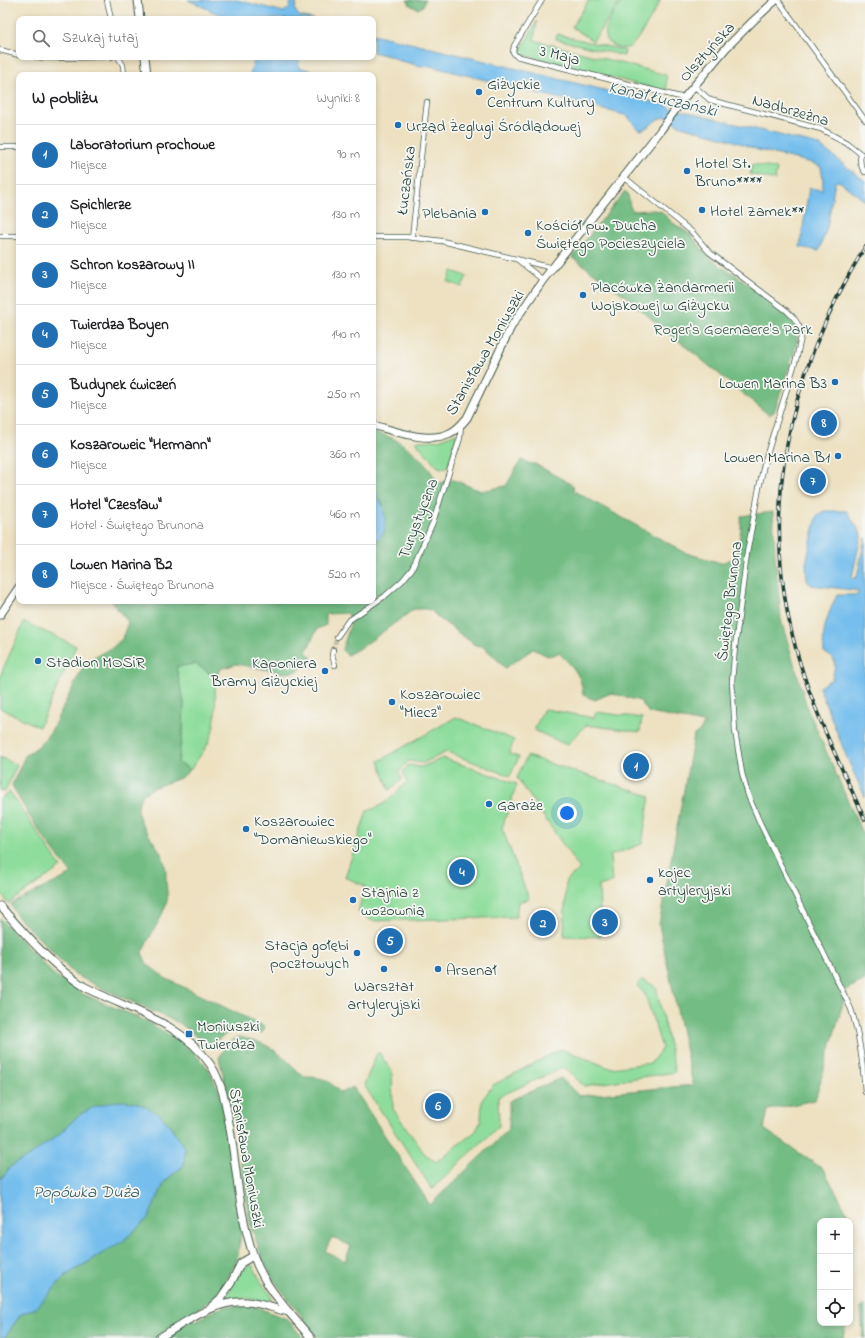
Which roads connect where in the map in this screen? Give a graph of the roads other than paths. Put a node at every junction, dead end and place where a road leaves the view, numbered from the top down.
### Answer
1 (107, 0) edge
2 (138, 0) edge
3 (542, 0) edge
4 (777, 0) edge
5 (110, 16) edge
6 (140, 16) edge
7 (0, 50) edge
8 (16, 54) edge
9 (121, 60) edge
10 (145, 60) edge
11 (124, 72) edge
12 (147, 72) edge
13 (694, 86) junction
14 (684, 98) junction
15 (427, 102) dead end
16 (677, 106) joint
17 (865, 120) edge
18 (0, 147) edge
19 (16, 147) edge
20 (863, 152) edge
21 (865, 172) edge
22 (624, 177) junction
23 (0, 236) edge
24 (16, 236) edge
25 (376, 237) edge
26 (412, 238) junction
27 (518, 260) junction
28 (553, 268) junction
29 (544, 280) junction
30 (461, 424) junction
31 (376, 426) edge
32 (16, 591) edge
33 (376, 602) edge
34 (373, 604) edge
35 (0, 615) edge
36 (337, 637) tunnel mouth
37 (333, 650) tunnel mouth
38 (335, 665) dead end
39 (0, 906) edge
40 (865, 1092) edge
41 (253, 1256) junction
42 (207, 1310) junction
43 (289, 1312) junction
44 (159, 1338) edge
45 (310, 1338) edge

1 - 5 street
2 - 6 main road
3 - 14 street, 3 Maja
4 - 13 main road, Olsztyńska
4 - 17 street
7 - 8 street
9 - 11 street
10 - 12 main road
13 - 14 main road, Olsztyńska
13 - 20 street, Nadbrzeżna
14 - 16 main road, Olsztyńska
15 - 26 street, Łuczańska
16 - 22 main road, Stanisława Moniuszki
18 - 19 street
20 - 21 street, Nadbrzeżna
22 - 28 main road, Stanisława Moniuszki
22 - 40 street, Świętego Brunona
23 - 24 street
25 - 26 street
26 - 27 street
27 - 28 street
27 - 29 street
28 - 29 main road, Stanisława Moniuszki
29 - 30 main road, Stanisława Moniuszki
30 - 31 main road, Stanisława Moniuszki
30 - 33 street, Turystyczna
32 - 35 main road
34 - 36 street, Turystyczna
37 - 38 street
39 - 41 main road, Stanisława Moniuszki
41 - 42 main road
41 - 43 main road, Stanisława Moniuszki
42 - 43 main road
42 - 44 main road
43 - 45 main road, Stanisława Moniuszki

